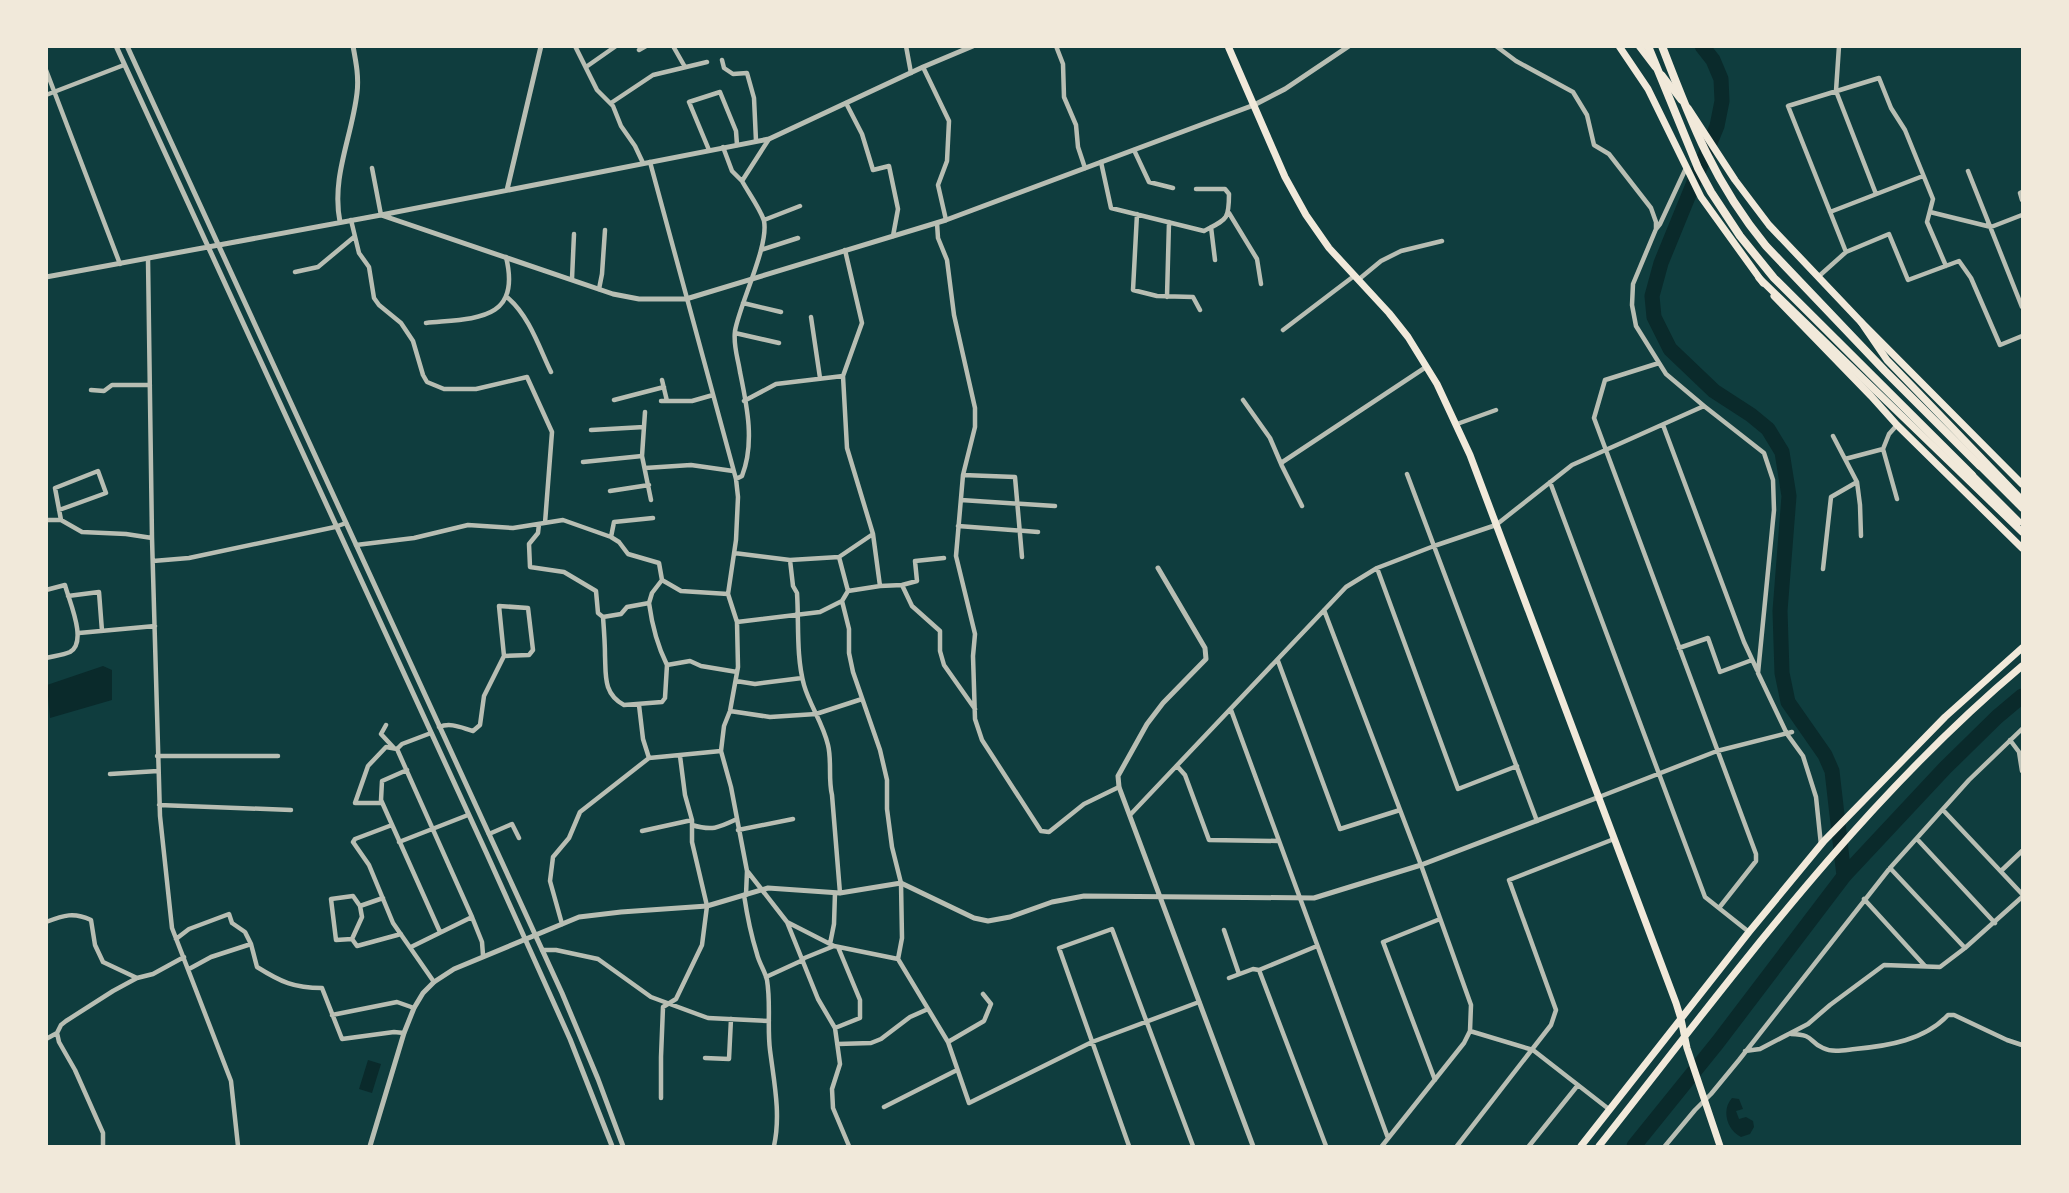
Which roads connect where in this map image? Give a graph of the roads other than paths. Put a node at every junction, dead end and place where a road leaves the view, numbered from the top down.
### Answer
1 (116, 46) edge
2 (127, 46) edge
3 (353, 46) edge
4 (541, 46) edge
5 (575, 46) edge
6 (616, 46) edge
7 (646, 46) edge
8 (673, 46) edge
9 (906, 46) edge
10 (973, 46) edge
11 (1056, 46) edge
12 (1228, 46) edge
13 (1349, 46) edge
14 (1496, 46) edge
15 (1619, 46) edge
16 (1639, 46) edge
17 (1648, 46) edge
18 (1662, 46) edge
19 (1839, 46) edge
20 (639, 50) dead end
21 (722, 60) dead end
22 (707, 62) dead end
23 (124, 64) junction
24 (684, 67) junction
25 (923, 67) junction
26 (586, 68) junction
27 (46, 70) edge
28 (911, 73) junction
29 (1836, 91) junction
30 (55, 92) junction
31 (46, 95) edge
32 (611, 103) junction
33 (846, 103) junction
34 (1254, 105) junction
35 (769, 139) junction
36 (756, 141) junction
37 (737, 145) junction
38 (723, 147) junction
39 (709, 150) junction
40 (1134, 150) junction
41 (650, 162) junction
42 (1101, 162) junction
43 (643, 163) junction
44 (372, 168) dead end
45 (1085, 168) junction
46 (1687, 170) junction
47 (1968, 171) dead end
48 (1923, 176) junction
49 (741, 181) junction
50 (1173, 188) dead end
51 (1196, 189) dead end
52 (507, 190) junction
53 (2022, 192) edge
54 (1876, 194) junction
55 (2022, 200) edge
56 (800, 206) dead end
57 (1830, 212) junction
58 (1930, 212) junction
59 (1229, 213) junction
60 (1137, 214) junction
61 (381, 215) junction
62 (2022, 215) edge
63 (351, 220) junction
64 (764, 220) junction
65 (946, 220) junction
66 (340, 222) junction
67 (1169, 222) junction
68 (937, 223) junction
69 (1211, 227) junction
70 (1991, 227) junction
71 (1656, 229) junction
72 (605, 230) dead end
73 (574, 234) dead end
74 (893, 236) junction
75 (354, 237) junction
76 (798, 238) dead end
77 (1442, 241) dead end
78 (219, 244) junction
79 (207, 246) junction
80 (761, 250) junction
81 (845, 250) junction
82 (1846, 252) junction
83 (506, 257) junction
84 (148, 259) junction
85 (1215, 260) dead end
86 (120, 264) junction
87 (1946, 266) junction
88 (295, 272) dead end
89 (1818, 277) junction
90 (46, 278) edge
91 (1356, 278) junction
92 (1759, 278) junction
93 (572, 279) junction
94 (750, 279) junction
95 (1261, 284) dead end
96 (599, 288) junction
97 (1167, 297) junction
98 (508, 298) junction
99 (686, 299) junction
100 (743, 303) junction
101 (2022, 307) edge
102 (1200, 310) dead end
103 (781, 312) dead end
104 (811, 317) dead end
105 (1861, 322) junction
106 (426, 323) dead end
107 (1283, 330) dead end
108 (735, 333) junction
109 (2022, 336) edge
110 (779, 343) dead end
111 (1659, 363) junction
112 (1426, 367) junction
113 (551, 372) dead end
114 (843, 376) junction
115 (820, 378) junction
116 (662, 380) dead end
117 (150, 385) junction
118 (664, 387) junction
119 (91, 390) dead end
120 (713, 395) junction
121 (614, 400) dead end
122 (1244, 400) dead end
123 (744, 401) junction
124 (1704, 406) junction
125 (1496, 410) dead end
126 (645, 412) dead end
127 (1456, 424) junction
128 (1663, 424) junction
129 (1897, 425) junction
130 (644, 427) junction
131 (591, 430) dead end
132 (1833, 436) dead end
133 (1883, 449) junction
134 (1605, 450) junction
135 (642, 456) junction
136 (1845, 459) junction
137 (583, 462) dead end
138 (1281, 464) junction
139 (1980, 466) joint
140 (645, 468) junction
141 (733, 471) junction
142 (1407, 474) dead end
143 (963, 475) junction
144 (1972, 475) joint
145 (736, 479) junction
146 (1550, 482) junction
147 (1857, 483) junction
148 (2022, 483) edge
149 (649, 486) junction
150 (610, 490) dead end
151 (1897, 499) dead end
152 (651, 500) dead end
153 (961, 500) junction
154 (2022, 500) edge
155 (1017, 503) junction
156 (1055, 506) dead end
157 (1302, 506) dead end
158 (2022, 508) edge
159 (59, 510) junction
160 (653, 518) dead end
161 (46, 520) edge
162 (61, 520) junction
163 (346, 523) junction
164 (542, 523) junction
165 (1496, 525) junction
166 (958, 526) junction
167 (2022, 526) edge
168 (335, 527) junction
169 (1019, 531) junction
170 (1038, 532) dead end
171 (2022, 532) edge
172 (873, 534) junction
173 (1861, 536) dead end
174 (611, 537) junction
175 (152, 538) junction
176 (356, 545) junction
177 (1434, 546) junction
178 (2022, 548) edge
179 (734, 553) junction
180 (838, 557) junction
181 (1022, 557) dead end
182 (944, 558) dead end
183 (790, 560) junction
184 (153, 561) junction
185 (1158, 568) dead end
186 (1377, 568) junction
187 (1823, 569) dead end
188 (662, 580) junction
189 (902, 585) junction
190 (880, 586) junction
191 (46, 590) edge
192 (848, 591) junction
193 (728, 594) junction
194 (68, 596) junction
195 (842, 602) junction
196 (649, 603) junction
197 (1324, 610) junction
198 (798, 615) junction
199 (603, 617) junction
200 (737, 622) junction
201 (155, 626) junction
202 (102, 631) junction
203 (79, 633) junction
204 (1679, 648) junction
205 (2022, 648) edge
206 (504, 656) junction
207 (46, 658) edge
208 (1752, 660) junction
209 (1278, 661) junction
210 (667, 665) junction
211 (2022, 666) edge
212 (737, 672) junction
213 (1758, 673) junction
214 (802, 678) junction
215 (736, 681) junction
216 (862, 699) junction
217 (639, 705) junction
218 (975, 709) junction
219 (1231, 710) junction
220 (730, 711) junction
221 (816, 714) junction
222 (386, 725) dead end
223 (439, 727) junction
224 (2022, 729) edge
225 (431, 733) junction
226 (1790, 733) junction
227 (2010, 740) junction
228 (395, 749) junction
229 (721, 751) junction
230 (1718, 751) junction
231 (157, 756) junction
232 (278, 756) dead end
233 (680, 756) junction
234 (649, 758) junction
235 (1177, 766) junction
236 (1516, 766) junction
237 (406, 770) junction
238 (158, 771) junction
239 (2022, 771) edge
240 (111, 774) dead end
241 (1659, 774) junction
242 (1119, 787) junction
243 (1599, 797) junction
244 (382, 803) junction
245 (159, 805) junction
246 (291, 810) dead end
247 (1400, 810) junction
248 (1943, 810) junction
249 (468, 815) junction
250 (1130, 815) junction
251 (737, 819) junction
252 (793, 819) dead end
253 (1537, 821) junction
254 (692, 822) junction
255 (392, 825) junction
256 (433, 830) junction
257 (738, 830) junction
258 (642, 831) dead end
259 (489, 834) junction
260 (519, 838) dead end
261 (1614, 839) junction
262 (1917, 839) junction
263 (1280, 841) junction
264 (399, 842) junction
265 (1822, 843) junction
266 (2022, 851) edge
267 (1421, 865) junction
268 (1890, 868) junction
269 (747, 871) junction
270 (2001, 871) junction
271 (901, 883) junction
272 (762, 890) junction
273 (838, 893) junction
274 (745, 895) junction
275 (2022, 896) edge
276 (1160, 897) junction
277 (383, 898) junction
278 (1864, 899) junction
279 (1302, 900) junction
280 (360, 906) junction
281 (707, 906) junction
282 (1719, 908) junction
283 (472, 917) junction
284 (1440, 919) junction
285 (46, 922) edge
286 (787, 922) junction
287 (1995, 922) junction
288 (562, 924) junction
289 (1224, 930) dead end
290 (440, 932) junction
291 (1749, 932) junction
292 (401, 934) junction
293 (534, 935) junction
294 (176, 939) junction
295 (352, 939) junction
296 (524, 939) junction
297 (251, 945) junction
298 (834, 945) junction
299 (1317, 946) junction
300 (411, 947) junction
301 (1965, 948) junction
302 (542, 950) junction
303 (483, 955) junction
304 (184, 957) junction
305 (803, 959) junction
306 (898, 959) junction
307 (1926, 967) junction
308 (189, 969) junction
309 (1259, 970) junction
310 (1239, 974) junction
311 (766, 977) junction
312 (137, 978) junction
313 (1229, 978) dead end
314 (434, 982) junction
315 (983, 994) dead end
316 (669, 1002) junction
317 (1199, 1002) junction
318 (414, 1008) junction
319 (928, 1009) junction
320 (332, 1016) junction
321 (1681, 1018) junction
322 (731, 1019) junction
323 (769, 1021) junction
324 (1147, 1021) junction
325 (835, 1028) junction
326 (1470, 1031) junction
327 (57, 1033) junction
328 (404, 1034) junction
329 (1790, 1034) junction
330 (1684, 1038) junction
331 (46, 1039) edge
332 (948, 1042) junction
333 (1092, 1042) junction
334 (838, 1044) junction
335 (2022, 1045) edge
336 (1533, 1050) junction
337 (1745, 1051) junction
338 (705, 1058) dead end
339 (957, 1070) junction
340 (1435, 1080) junction
341 (1578, 1085) junction
342 (661, 1098) dead end
343 (1705, 1101) junction
344 (884, 1107) dead end
345 (1610, 1110) junction
346 (1388, 1138) junction
347 (103, 1146) edge
348 (238, 1146) edge
349 (370, 1146) edge
350 (612, 1146) edge
351 (623, 1146) edge
352 (774, 1146) edge
353 (849, 1146) edge
354 (1129, 1146) edge
355 (1193, 1146) edge
356 (1253, 1146) edge
357 (1326, 1146) edge
358 (1382, 1146) edge
359 (1457, 1146) edge
360 (1529, 1146) edge
361 (1581, 1146) edge
362 (1599, 1146) edge
363 (1665, 1146) edge
364 (1720, 1146) edge

1 - 23 street
2 - 78 street
3 - 66 street
4 - 52 street
5 - 26 street
6 - 26 street
7 - 20 street
8 - 24 street
9 - 28 street
10 - 25 street
11 - 45 street
12 - 34 main road
13 - 34 street
14 - 71 street
15 - 46 main road
16 - 89 main road
17 - 144 highway
18 - 139 highway
19 - 29 street
21 - 36 street
22 - 24 street
23 - 30 street
23 - 79 street
24 - 32 street
25 - 28 street
25 - 65 street
26 - 32 street
27 - 30 street
28 - 33 street
29 - 48 street
29 - 54 street
29 - 57 street
30 - 31 street
30 - 86 street
32 - 43 street
33 - 35 street
33 - 74 street
34 - 40 street
34 - 91 main road
35 - 36 street
35 - 49 street
36 - 37 street
37 - 38 street
37 - 39 street
38 - 39 street
38 - 49 street
39 - 41 street
40 - 42 street
40 - 50 street
41 - 43 street
41 - 99 street
42 - 45 street
42 - 60 street
43 - 52 street
44 - 61 street
45 - 65 street
46 - 71 street
46 - 92 main road
47 - 70 street
48 - 54 street
48 - 58 street
49 - 64 street
51 - 59 street
52 - 61 street
53 - 55 street
54 - 57 street
56 - 64 street
57 - 82 street
58 - 70 street
58 - 87 street
59 - 69 street
59 - 95 street
60 - 67 street
60 - 97 street
61 - 63 street
61 - 83 street
62 - 70 street
63 - 66 street
63 - 75 street
64 - 80 street
65 - 68 street
66 - 78 street
67 - 69 street
67 - 97 street
68 - 74 street
68 - 143 street
69 - 85 street
70 - 101 street
71 - 111 street
72 - 96 street
73 - 93 street
74 - 81 street
75 - 88 street
75 - 164 street
76 - 80 street
77 - 91 street
78 - 79 street
78 - 163 street
79 - 84 street
79 - 168 street
80 - 94 street
81 - 94 street
81 - 114 street
82 - 87 street
82 - 89 street
83 - 93 street
83 - 98 street
84 - 86 street
84 - 117 street
86 - 90 street
87 - 109 street
89 - 105 main road
91 - 107 street
91 - 112 main road
92 - 129 main road
92 - 171 main road
93 - 96 street
94 - 99 street
94 - 100 street
96 - 99 street
97 - 102 street
98 - 106 street
98 - 113 street
99 - 120 street
100 - 103 street
100 - 108 street
104 - 115 street
105 - 148 main road
105 - 154 main road
108 - 110 street
108 - 123 street
111 - 124 street
111 - 134 street
112 - 127 main road
112 - 138 street
114 - 115 street
114 - 172 street
115 - 123 street
116 - 118 street
117 - 119 street
117 - 175 street
118 - 120 street
118 - 121 street
120 - 141 street
122 - 138 street
123 - 145 street
124 - 128 street
124 - 213 street
125 - 127 street
126 - 130 street
127 - 165 main road
128 - 134 street
128 - 208 street
129 - 133 street
129 - 178 main road
130 - 131 street
130 - 135 street
132 - 136 street
133 - 136 street
133 - 151 street
134 - 146 street
134 - 204 street
135 - 137 street
135 - 140 street
136 - 147 street
138 - 157 street
139 - 158 main road
140 - 141 street
140 - 149 street
141 - 145 street
142 - 177 street
143 - 153 street
143 - 155 street
144 - 167 main road
145 - 179 street
146 - 165 street
146 - 241 street
147 - 173 street
147 - 187 street
149 - 150 street
149 - 152 street
153 - 155 street
153 - 166 street
155 - 156 street
155 - 169 street
159 - 159 street
159 - 162 street
160 - 174 street
161 - 162 street
162 - 175 street
163 - 168 street
163 - 176 street
164 - 174 street
164 - 176 street
164 - 199 street
165 - 177 street
165 - 243 main road
166 - 169 street
166 - 218 street
168 - 184 street
168 - 225 street
169 - 170 street
169 - 181 street
172 - 180 street
172 - 190 street
174 - 188 street
175 - 184 street
176 - 223 street
177 - 186 street
177 - 236 street
179 - 183 street
179 - 193 street
180 - 183 street
180 - 192 street
182 - 189 street
183 - 198 street
184 - 201 street
185 - 242 street
186 - 197 street
186 - 236 street
188 - 193 street
188 - 196 street
189 - 190 street
189 - 218 street
190 - 192 street
191 - 194 street
192 - 195 street
193 - 200 street
194 - 202 street
194 - 203 street
195 - 198 street
195 - 216 street
196 - 199 street
196 - 210 street
197 - 209 street
197 - 247 street
198 - 200 street
198 - 214 street
199 - 217 street
200 - 212 street
201 - 202 street
201 - 231 street
202 - 203 street
203 - 207 street
204 - 208 street
204 - 230 street
205 - 265 main road
206 - 206 street
206 - 223 street
208 - 213 street
209 - 219 street
209 - 247 street
210 - 212 street
210 - 217 street
211 - 330 main road
212 - 215 street
213 - 226 street
214 - 215 street
214 - 221 street
215 - 220 street
216 - 221 street
216 - 271 street
217 - 234 street
218 - 242 street
219 - 235 street
219 - 263 street
220 - 221 street
220 - 229 street
221 - 273 street
222 - 228 street
223 - 259 street
224 - 227 street
225 - 228 street
225 - 249 street
226 - 230 street
226 - 265 street
227 - 239 street
227 - 248 street
228 - 237 street
228 - 244 street
229 - 233 street
229 - 251 street
230 - 241 street
230 - 282 street
231 - 232 street
231 - 238 street
233 - 234 street
233 - 254 street
234 - 288 street
235 - 250 street
235 - 263 street
236 - 253 street
237 - 244 street
237 - 256 street
238 - 240 street
238 - 245 street
241 - 243 street
241 - 282 street
242 - 250 street
243 - 253 street
243 - 261 main road
244 - 255 street
245 - 246 street
245 - 294 street
247 - 267 street
248 - 262 street
248 - 270 street
249 - 256 street
249 - 296 street
250 - 276 street
251 - 254 street
251 - 257 street
252 - 257 street
253 - 267 street
254 - 258 street
254 - 281 street
255 - 264 street
255 - 277 street
256 - 264 street
256 - 283 street
257 - 269 street
259 - 260 street
259 - 293 street
261 - 321 main road
261 - 336 street
262 - 268 street
262 - 287 street
263 - 279 street
264 - 290 street
265 - 291 main road
266 - 270 street
267 - 279 street
267 - 284 street
268 - 278 street
268 - 301 street
269 - 272 street
269 - 274 street
270 - 275 street
271 - 273 street
271 - 276 street
271 - 306 street
272 - 273 street
272 - 274 street
272 - 286 street
273 - 298 street
274 - 281 street
274 - 311 street
275 - 287 street
276 - 279 street
276 - 317 street
277 - 280 street
277 - 292 street
278 - 307 street
278 - 337 street
279 - 299 street
280 - 295 street
280 - 295 street
281 - 288 street
281 - 316 street
282 - 291 street
283 - 290 street
283 - 303 street
284 - 326 street
284 - 340 street
285 - 312 street
286 - 298 street
286 - 305 street
287 - 301 street
288 - 293 street
289 - 310 street
290 - 300 street
291 - 321 main road
292 - 295 street
292 - 300 street
293 - 296 street
293 - 302 street
294 - 297 street
294 - 304 street
296 - 303 street
296 - 350 street
297 - 308 street
297 - 320 street
298 - 305 street
298 - 306 street
298 - 325 street
299 - 309 street
299 - 346 street
300 - 314 street
301 - 307 street
302 - 316 street
302 - 351 street
303 - 314 street
304 - 308 street
304 - 312 street
305 - 311 street
305 - 325 street
306 - 319 street
307 - 329 street
308 - 348 street
309 - 310 street
309 - 357 street
310 - 313 street
311 - 323 street
312 - 327 street
314 - 318 street
315 - 332 street
316 - 322 street
316 - 342 street
317 - 324 street
317 - 356 street
318 - 320 street
318 - 328 street
319 - 332 street
319 - 334 street
320 - 328 street
321 - 330 main road
321 - 345 main road
322 - 323 street
322 - 338 street
323 - 352 street
324 - 333 street
324 - 333 street
324 - 355 street
325 - 334 street
326 - 336 street
326 - 340 street
327 - 331 street
327 - 347 street
328 - 349 street
329 - 335 street
329 - 337 street
330 - 343 main road
330 - 362 main road
332 - 339 street
333 - 339 street
333 - 354 street
334 - 353 street
336 - 341 street
336 - 359 street
337 - 343 street
339 - 344 street
340 - 346 street
341 - 345 street
341 - 360 street
343 - 363 street
343 - 364 main road
345 - 361 main road
346 - 358 street

